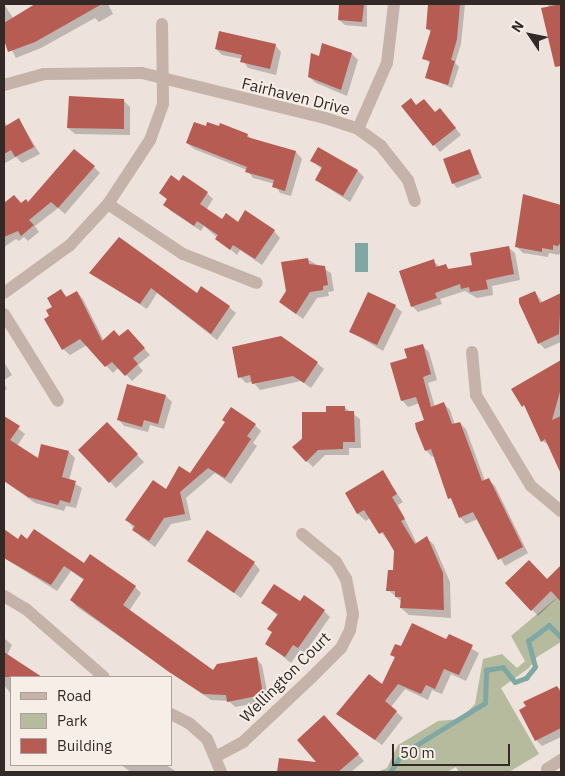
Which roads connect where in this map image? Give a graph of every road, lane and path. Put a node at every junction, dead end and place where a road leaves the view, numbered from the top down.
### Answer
1 (394, 4) edge
2 (162, 24) dead end
3 (164, 78) junction
4 (4, 85) edge
5 (358, 129) junction
6 (415, 201) dead end
7 (108, 204) junction
8 (257, 283) dead end
9 (4, 293) edge
10 (4, 314) edge
11 (472, 352) dead end
12 (58, 401) dead end
13 (561, 510) edge
14 (302, 534) dead end
15 (4, 596) edge
16 (103, 676) edge
17 (172, 715) edge
18 (217, 756) junction
19 (561, 760) edge
20 (547, 769) dead end
21 (221, 772) edge

1 - 5 street
2 - 3 street
3 - 4 street, Fairhaven Drive
3 - 5 street, Fairhaven Drive
3 - 7 street
5 - 6 street, Fairhaven Drive
7 - 8 street
7 - 9 street
10 - 12 street
11 - 13 street
14 - 18 street, Wellington Court
15 - 16 street
17 - 18 street
18 - 21 street
19 - 20 street

